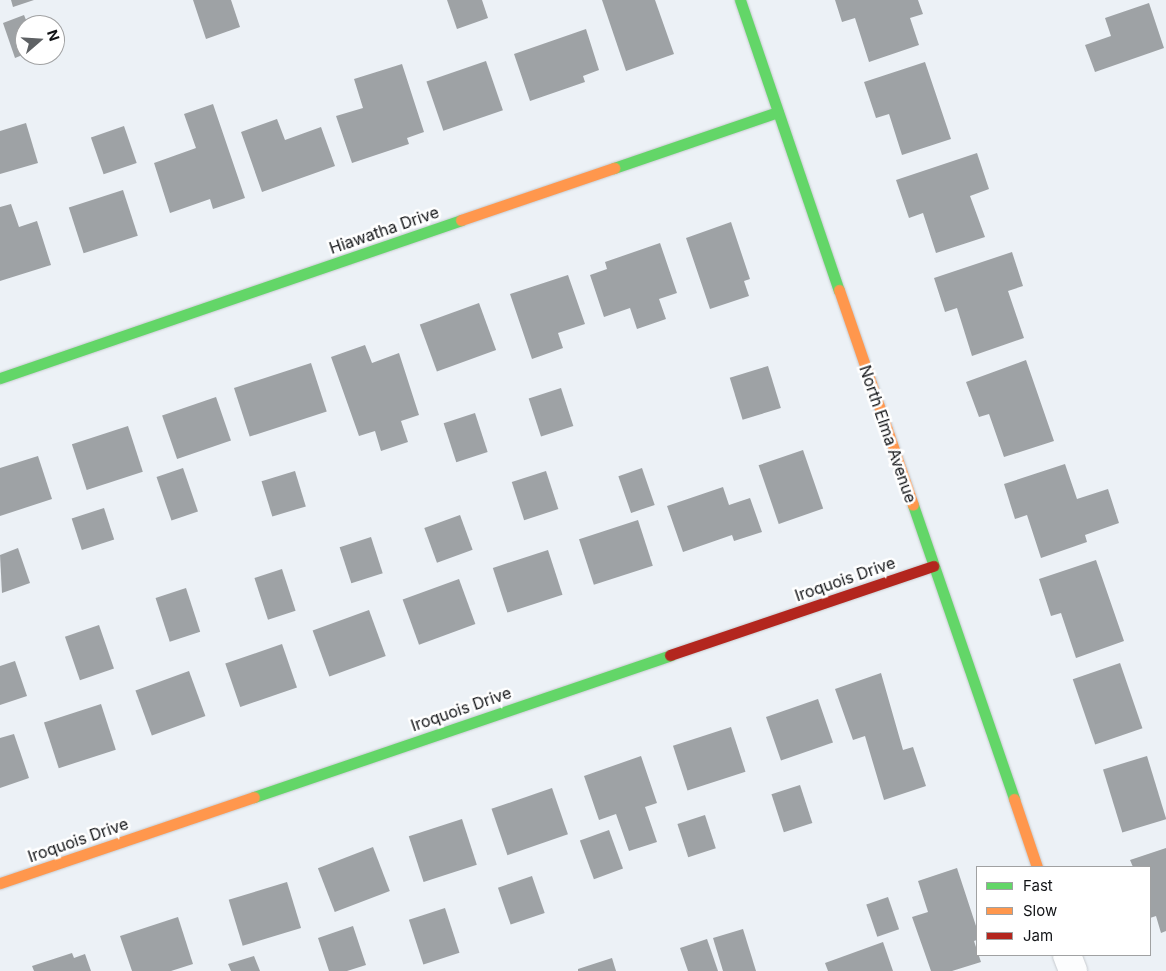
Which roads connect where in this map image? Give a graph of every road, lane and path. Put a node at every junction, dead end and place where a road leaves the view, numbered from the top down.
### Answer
1 (740, 0) edge
2 (778, 112) junction
3 (0, 378) edge
4 (933, 566) junction
5 (1037, 866) edge
6 (0, 883) edge
7 (1067, 956) edge
8 (1073, 971) edge

1 - 2 street, North Elma Avenue
2 - 3 street, Hiawatha Drive
2 - 4 street, North Elma Avenue
4 - 5 street, North Elma Avenue
4 - 6 street, Iroquois Drive
7 - 8 street

